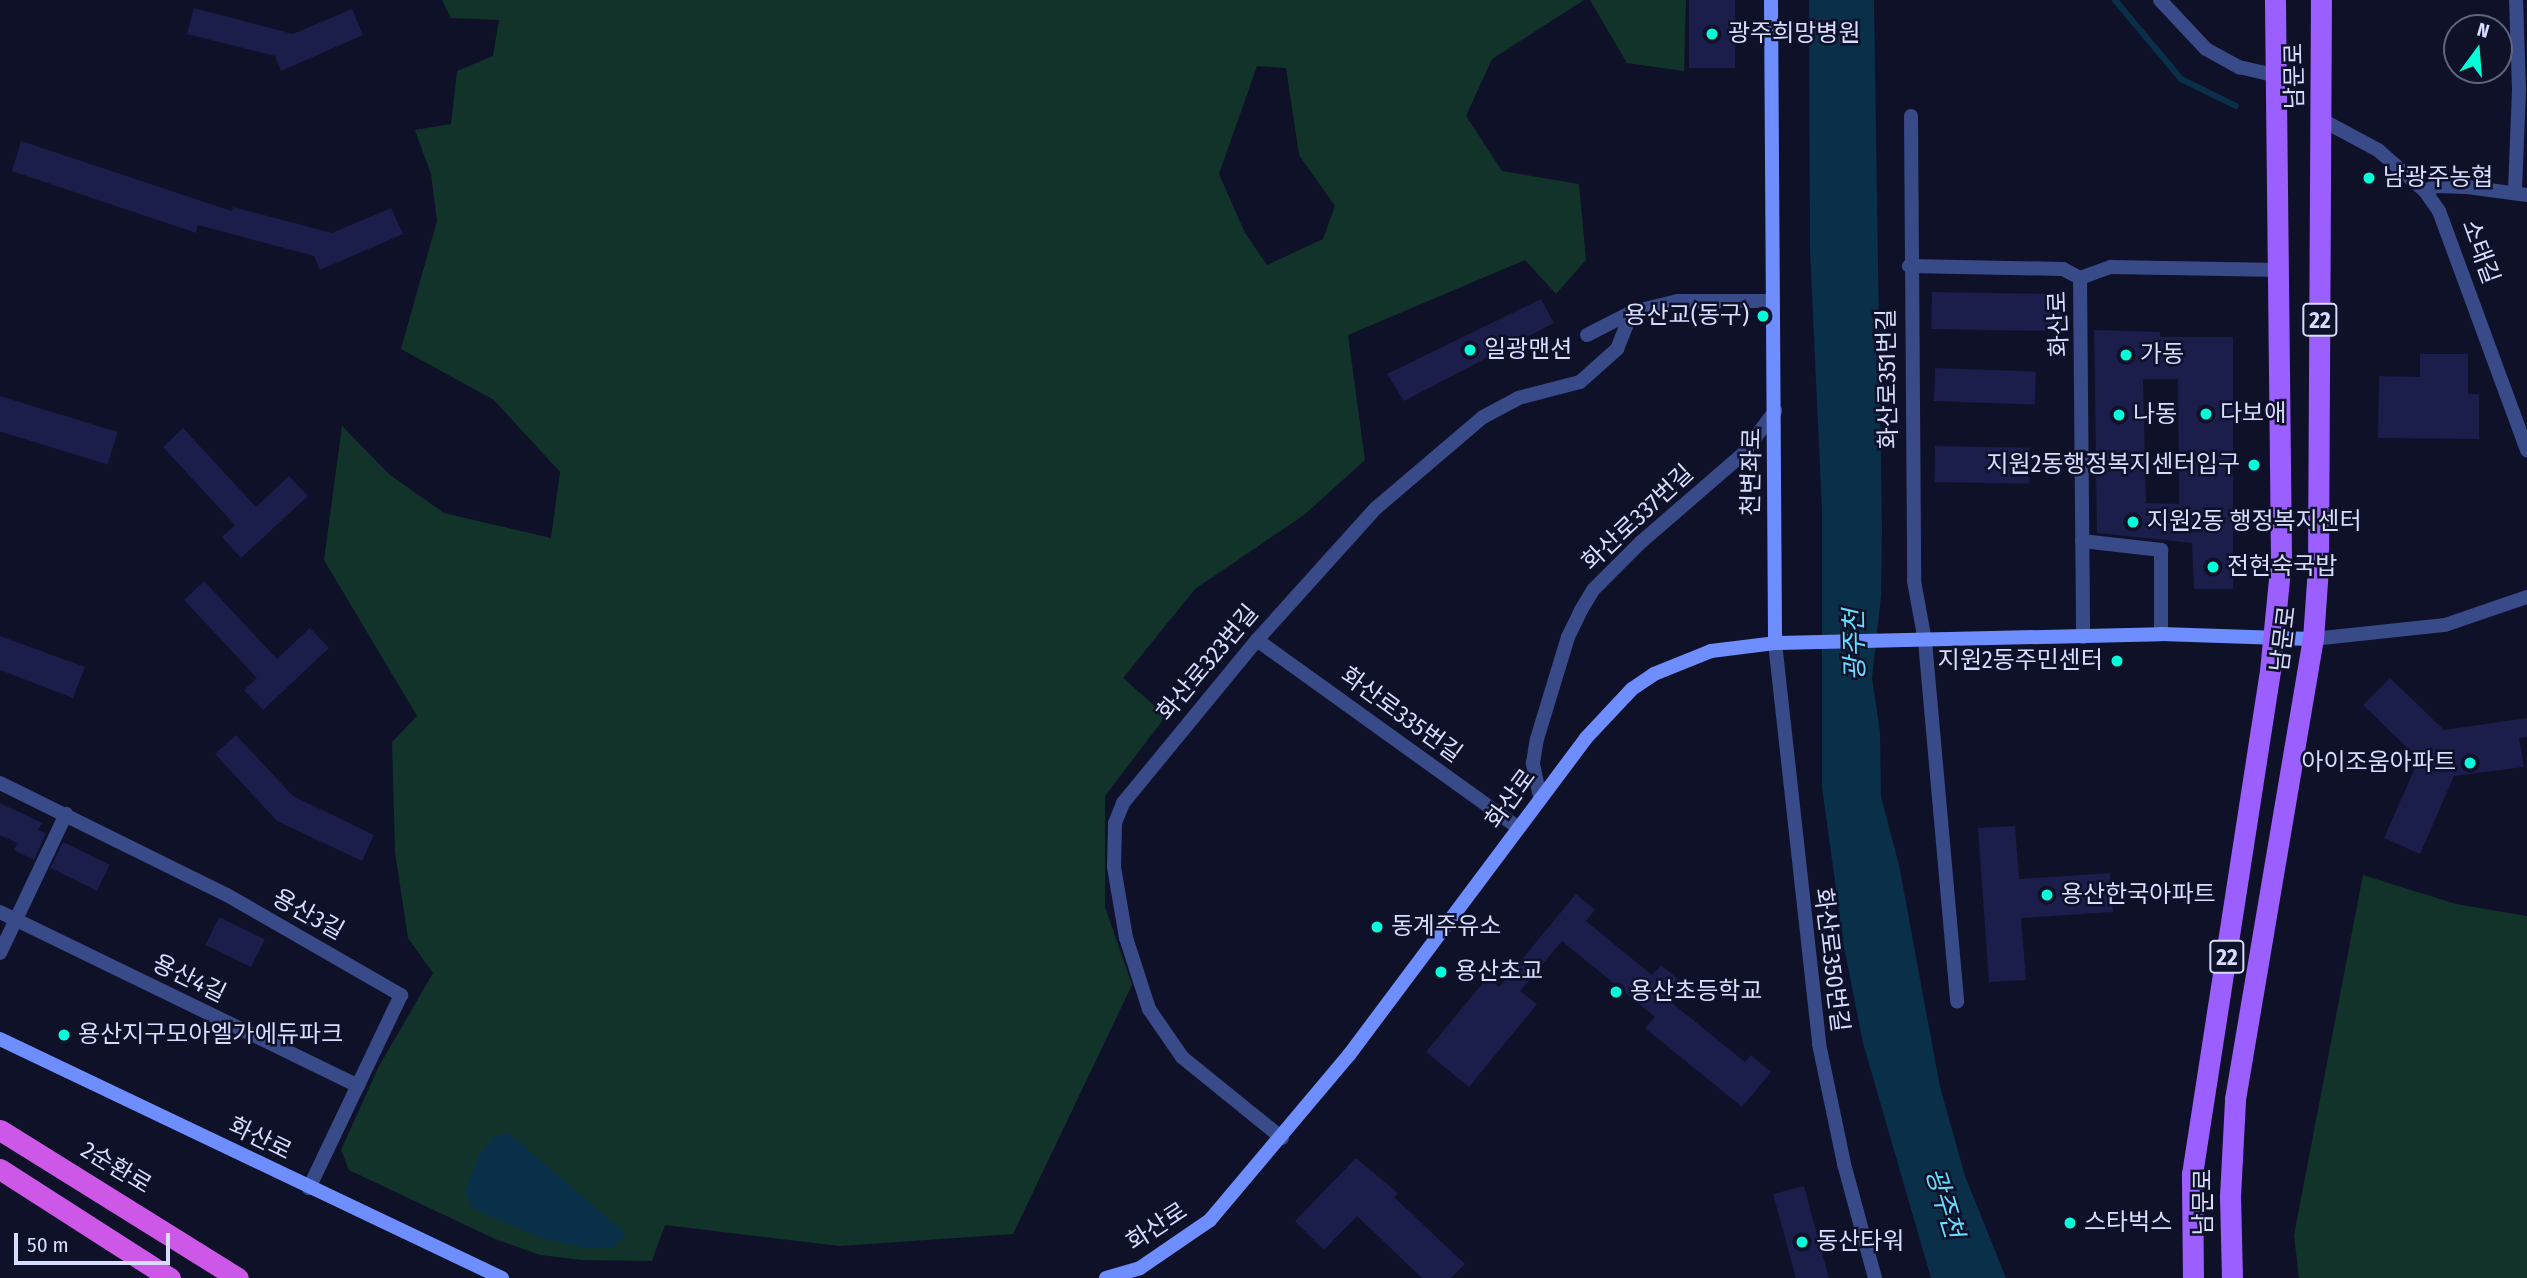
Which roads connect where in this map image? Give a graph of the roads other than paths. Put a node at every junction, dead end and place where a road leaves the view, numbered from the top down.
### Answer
1 (1771, 0) edge
2 (2160, 0) edge
3 (2275, 0) edge
4 (2321, 0) edge
5 (2516, 0) edge
6 (2275, 75) junction
7 (1911, 116) dead end
8 (2322, 120) junction
9 (2425, 191) junction
10 (2521, 193) edge
11 (1909, 266) junction
12 (2280, 270) junction
13 (2080, 278) junction
14 (1772, 301) junction
15 (1632, 312) junction
16 (1587, 335) dead end
17 (1775, 411) junction
18 (2527, 450) edge
19 (2082, 541) junction
20 (2527, 597) edge
21 (2161, 634) junction
22 (2083, 637) junction
23 (2274, 638) junction
24 (2313, 639) junction
25 (1257, 640) junction
26 (1925, 641) junction
27 (1775, 643) junction
28 (0, 783) edge
29 (1540, 797) junction
30 (66, 814) junction
31 (1519, 828) junction
32 (0, 912) edge
33 (16, 920) junction
34 (0, 953) edge
35 (1957, 1002) dead end
36 (0, 1039) edge
37 (358, 1086) junction
38 (0, 1130) edge
39 (1282, 1138) junction
40 (0, 1169) edge
41 (309, 1188) junction
42 (1124, 1276) edge
43 (170, 1278) edge
44 (238, 1278) edge
45 (502, 1278) edge
46 (1106, 1278) edge
47 (1875, 1278) edge
48 (2193, 1278) edge
49 (2232, 1278) edge

1 - 14 main road, 천변좌로
2 - 6 street
3 - 6 main road, 남문로 / 22
4 - 8 main road, 남문로 / 22
5 - 10 street
6 - 12 main road, 남문로 / 22
7 - 11 street, 화산로351번길
8 - 9 street, 소태길
8 - 24 main road, 남문로 / 22
9 - 10 street
9 - 18 street, 소태길
11 - 13 street, 화산로
11 - 26 street, 화산로351번길
12 - 13 street
12 - 23 main road, 남문로 / 22
13 - 19 street, 화산로
14 - 15 street
14 - 17 main road, 천변좌로
15 - 16 street
15 - 25 street, 화산로323번길
17 - 27 main road, 천변좌로
17 - 29 street, 화산로337번길
19 - 21 street
19 - 22 street, 화산로
20 - 24 street
21 - 22 main road, 화산로
21 - 23 main road, 화산로
22 - 26 main road, 화산로
23 - 24 main road, 화산로
23 - 48 main road, 남문로 / 22
24 - 49 main road, 남문로 / 22
25 - 31 street, 화산로335번길
25 - 39 street, 화산로323번길
26 - 27 main road, 화산로
26 - 35 street, 화산로351번길
27 - 29 main road, 화산로
27 - 47 street, 화산로350번길
28 - 30 street, 용산3길
29 - 31 main road, 화산로
30 - 33 street
30 - 37 street, 용산3길
31 - 39 main road, 화산로
32 - 33 street, 용산4길
33 - 34 street
33 - 37 street, 용산4길
36 - 41 main road, 화산로
37 - 41 street, 용산3길
38 - 44 highway, 2순환로
39 - 42 main road, 화산로
40 - 43 highway
41 - 45 main road, 화산로
42 - 46 main road, 화산로

